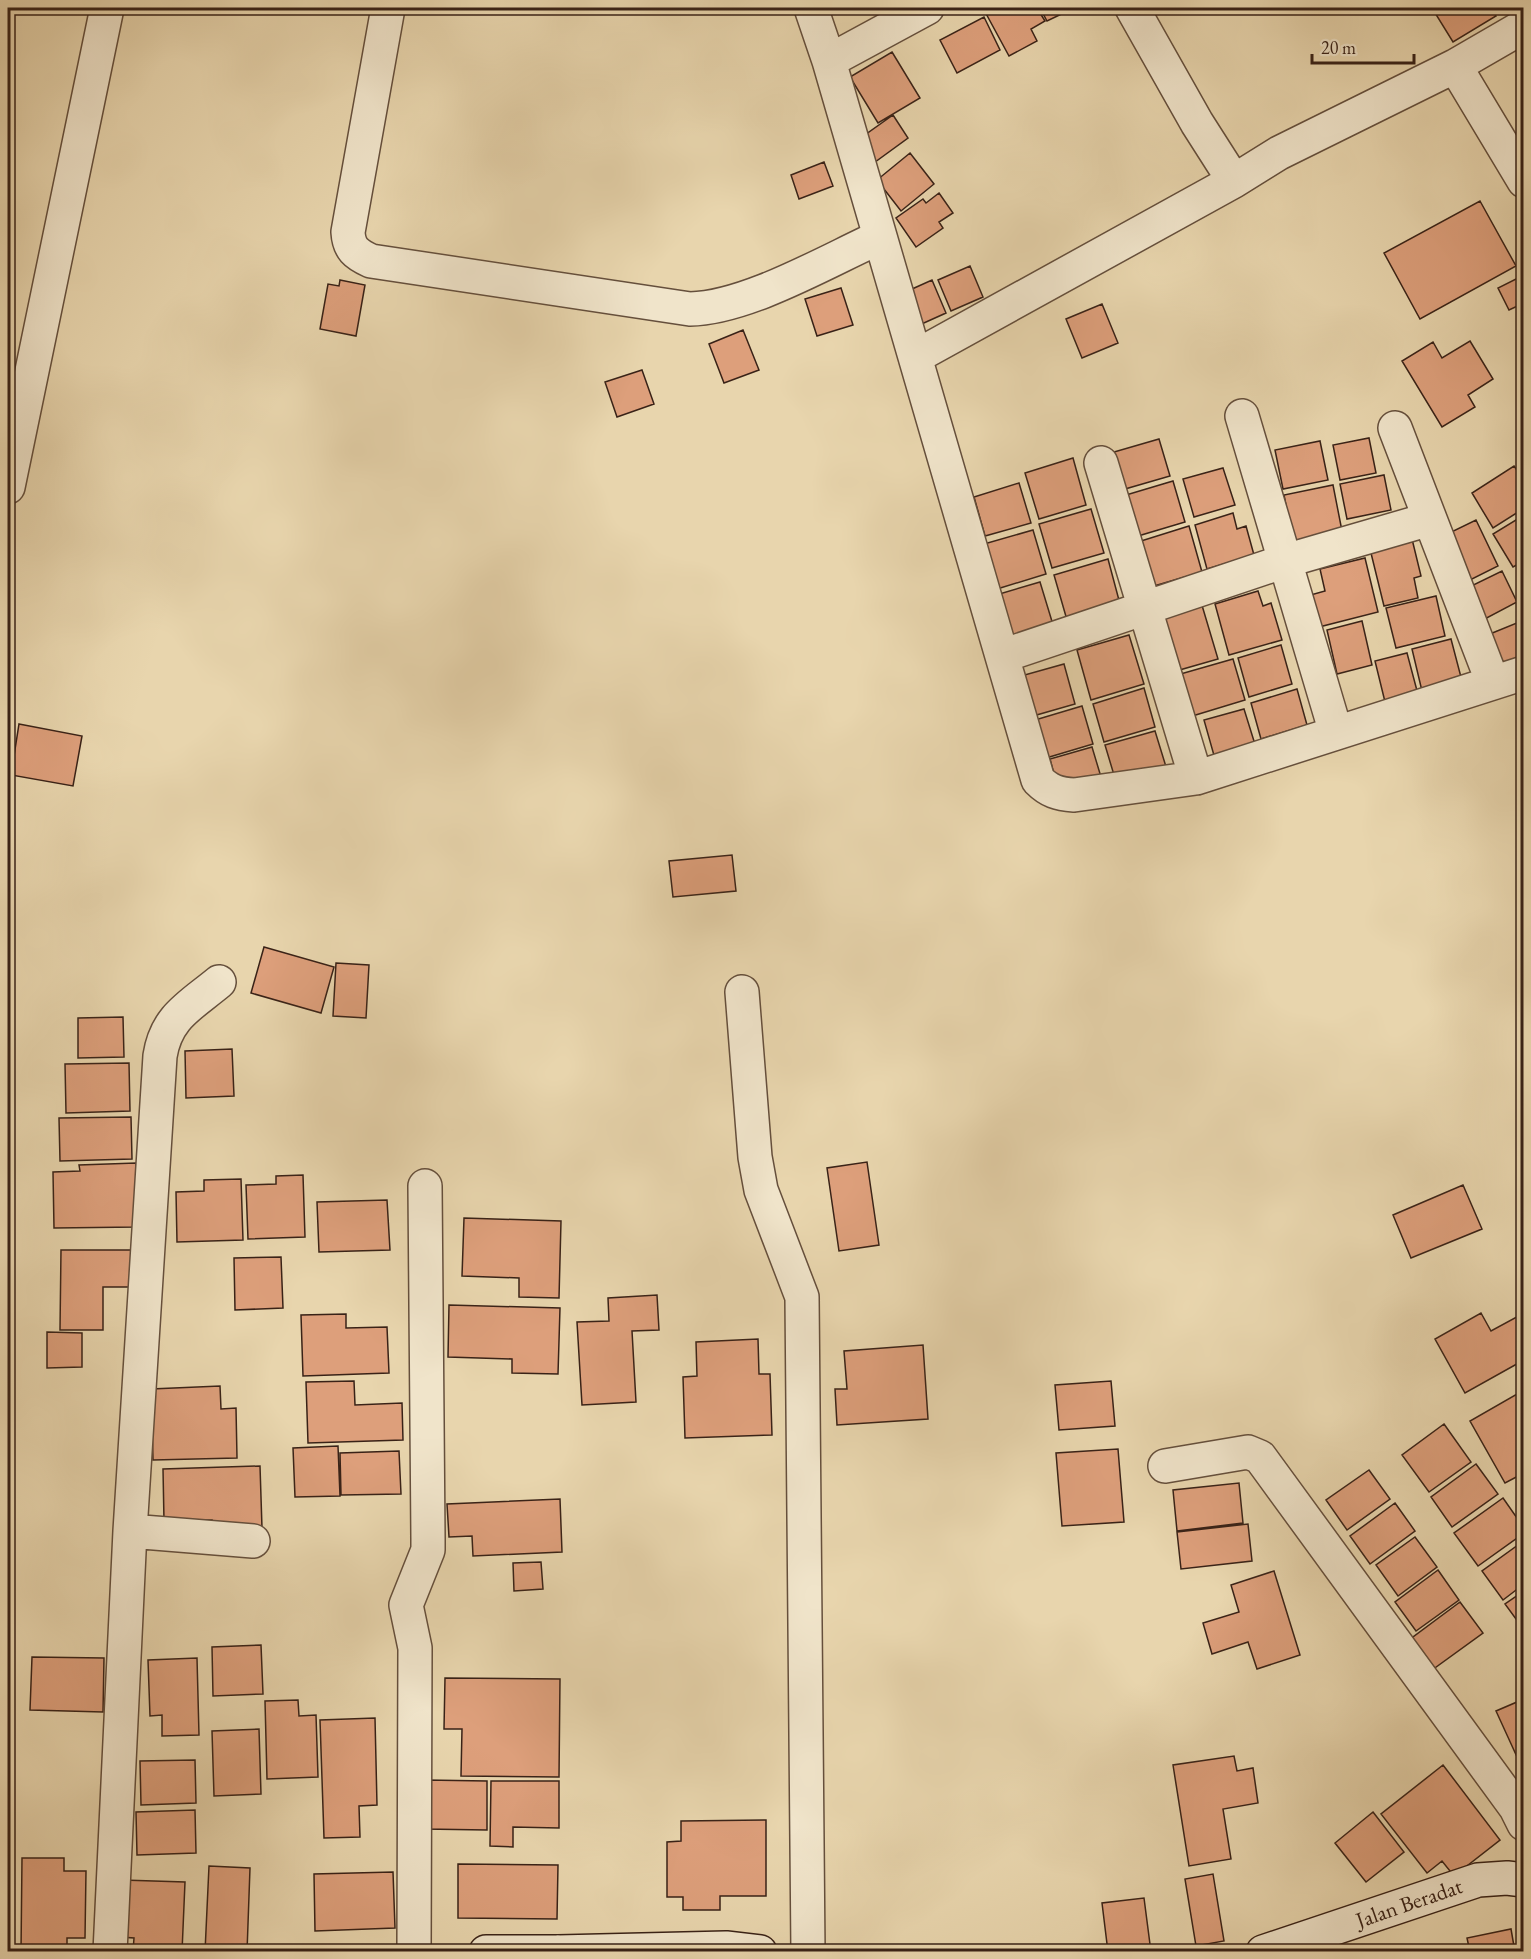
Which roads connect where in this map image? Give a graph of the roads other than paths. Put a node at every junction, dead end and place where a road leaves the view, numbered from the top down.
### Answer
1 (107, 8) edge
2 (388, 8) edge
3 (811, 8) edge
4 (927, 8) edge
5 (1132, 8) edge
6 (1524, 26) edge
7 (829, 61) junction
8 (1455, 66) junction
9 (1234, 181) junction
10 (1524, 181) edge
11 (880, 237) junction
12 (915, 357) junction
13 (1242, 416) dead end
14 (1395, 428) dead end
15 (1101, 463) dead end
16 (8, 487) edge
17 (1430, 519) junction
18 (1285, 561) junction
19 (1144, 607) junction
20 (1002, 656) junction
21 (1508, 678) edge
22 (1336, 734) junction
23 (1197, 778) junction
24 (219, 982) dead end
25 (742, 992) dead end
26 (424, 1186) dead end
27 (1165, 1467) dead end
28 (130, 1532) junction
29 (253, 1540) dead end
30 (1524, 1824) edge
31 (1524, 1880) edge
32 (1313, 1944) edge
33 (110, 1952) edge
34 (414, 1952) edge
35 (486, 1952) edge
36 (557, 1952) edge
37 (760, 1952) edge
38 (808, 1952) edge
39 (1263, 1952) edge

1 - 16 street
2 - 11 street
3 - 7 street
4 - 7 street
5 - 9 street
6 - 8 street
7 - 11 street
8 - 9 street
8 - 10 street
9 - 12 street
11 - 12 street
12 - 20 street
13 - 18 street
14 - 17 street
15 - 19 street
17 - 18 street
17 - 21 street
18 - 19 street
18 - 22 street
19 - 20 street
19 - 23 street
20 - 23 street
21 - 22 street
22 - 23 street
24 - 28 street
25 - 38 street
26 - 34 street
27 - 30 street
28 - 29 street
28 - 33 street
31 - 32 street, Jalan Beradat
32 - 39 street, Jalan Beradat
35 - 36 street
36 - 37 street

